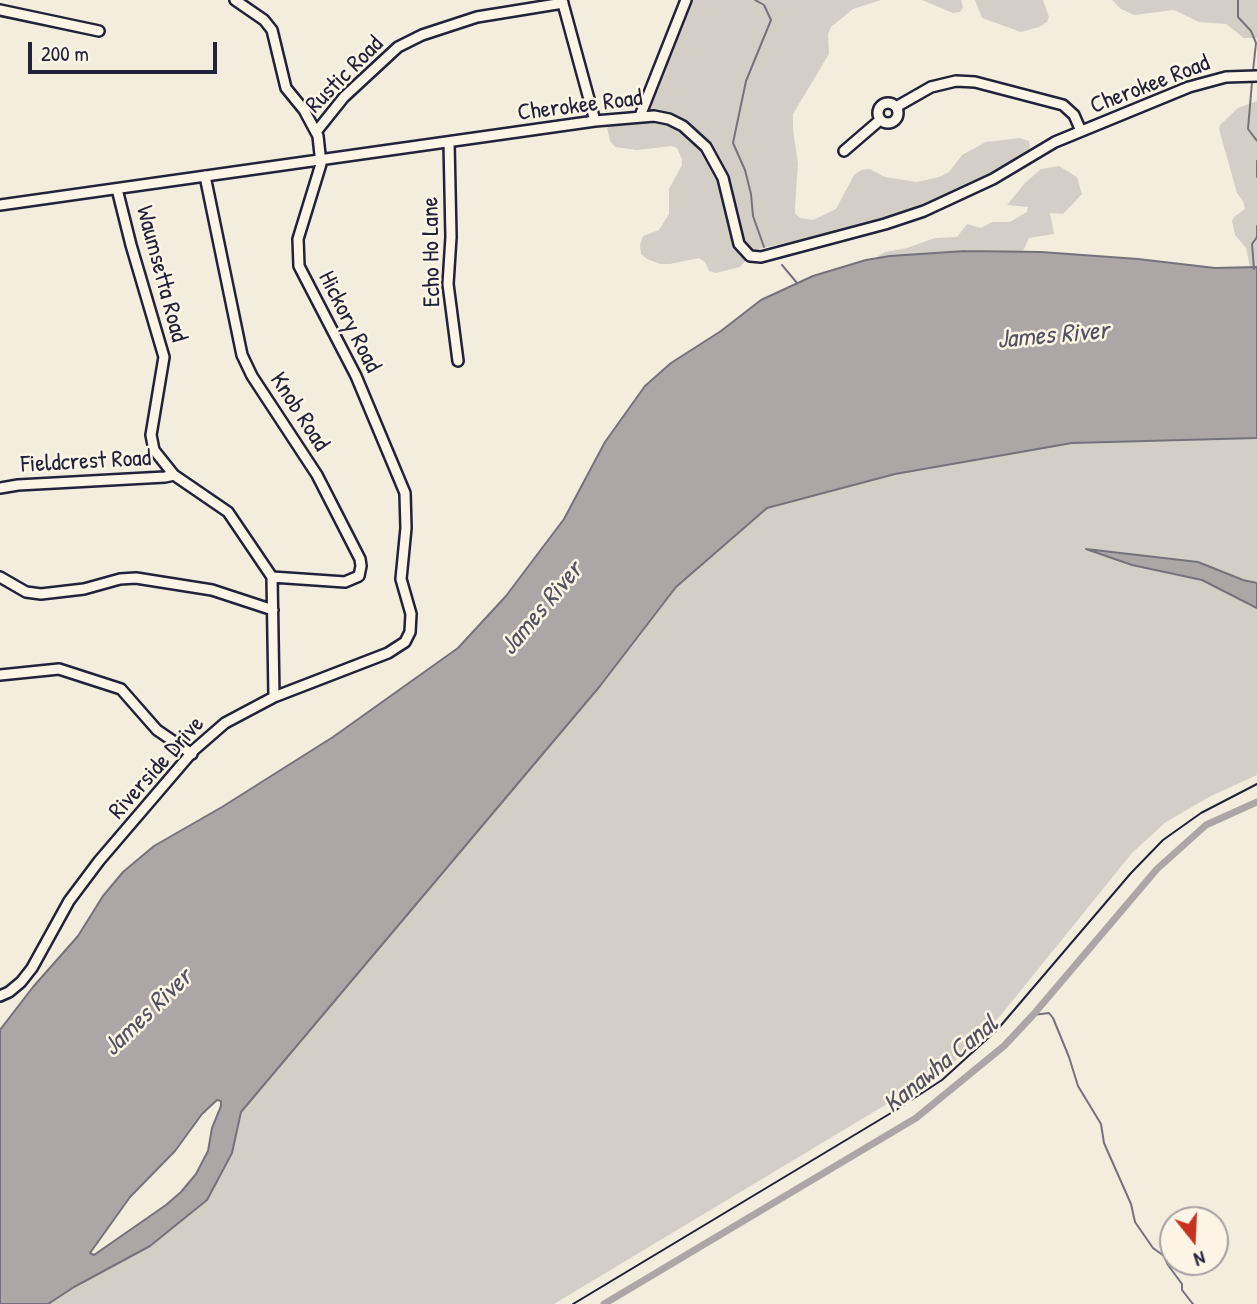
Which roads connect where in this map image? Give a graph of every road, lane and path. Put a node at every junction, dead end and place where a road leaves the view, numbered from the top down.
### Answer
1 (235, 0) edge
2 (686, 0) edge
3 (563, 2) edge
4 (0, 10) edge
5 (99, 31) dead end
6 (1257, 76) edge
7 (896, 107) junction
8 (640, 116) junction
9 (880, 120) junction
10 (595, 121) junction
11 (1081, 131) junction
12 (316, 132) junction
13 (449, 142) junction
14 (844, 151) dead end
15 (321, 159) junction
16 (205, 176) junction
17 (117, 189) junction
18 (0, 205) edge
19 (458, 361) dead end
20 (174, 475) junction
21 (0, 488) edge
22 (0, 577) edge
23 (272, 577) junction
24 (272, 610) junction
25 (405, 642) joint
26 (0, 675) edge
27 (274, 697) junction
28 (191, 754) junction
29 (0, 996) edge

1 - 12 street, Hickory Road
2 - 8 street
3 - 10 street
3 - 12 street, Rustic Road
4 - 5 street
6 - 11 street, Cherokee Road
7 - 9 street
7 - 9 street
7 - 11 street
8 - 10 street, Cherokee Road
8 - 11 street, Cherokee Road
9 - 14 street
10 - 13 street, Cherokee Road
12 - 15 street, Hickory Road
13 - 15 street, Cherokee Road
13 - 19 street, Echo Ho Lane
15 - 16 street, Cherokee Road
15 - 25 street, Hickory Road
16 - 17 street, Cherokee Road
16 - 23 street, Knob Road
17 - 18 street, Cherokee Road
17 - 20 street, Waumsetta Road
20 - 21 street, Fieldcrest Road
20 - 23 street, Waumsetta Road
22 - 24 street
23 - 24 street
24 - 27 street
25 - 27 street, Riverside Drive
26 - 28 street
27 - 28 street, Riverside Drive
28 - 29 street, Riverside Drive

